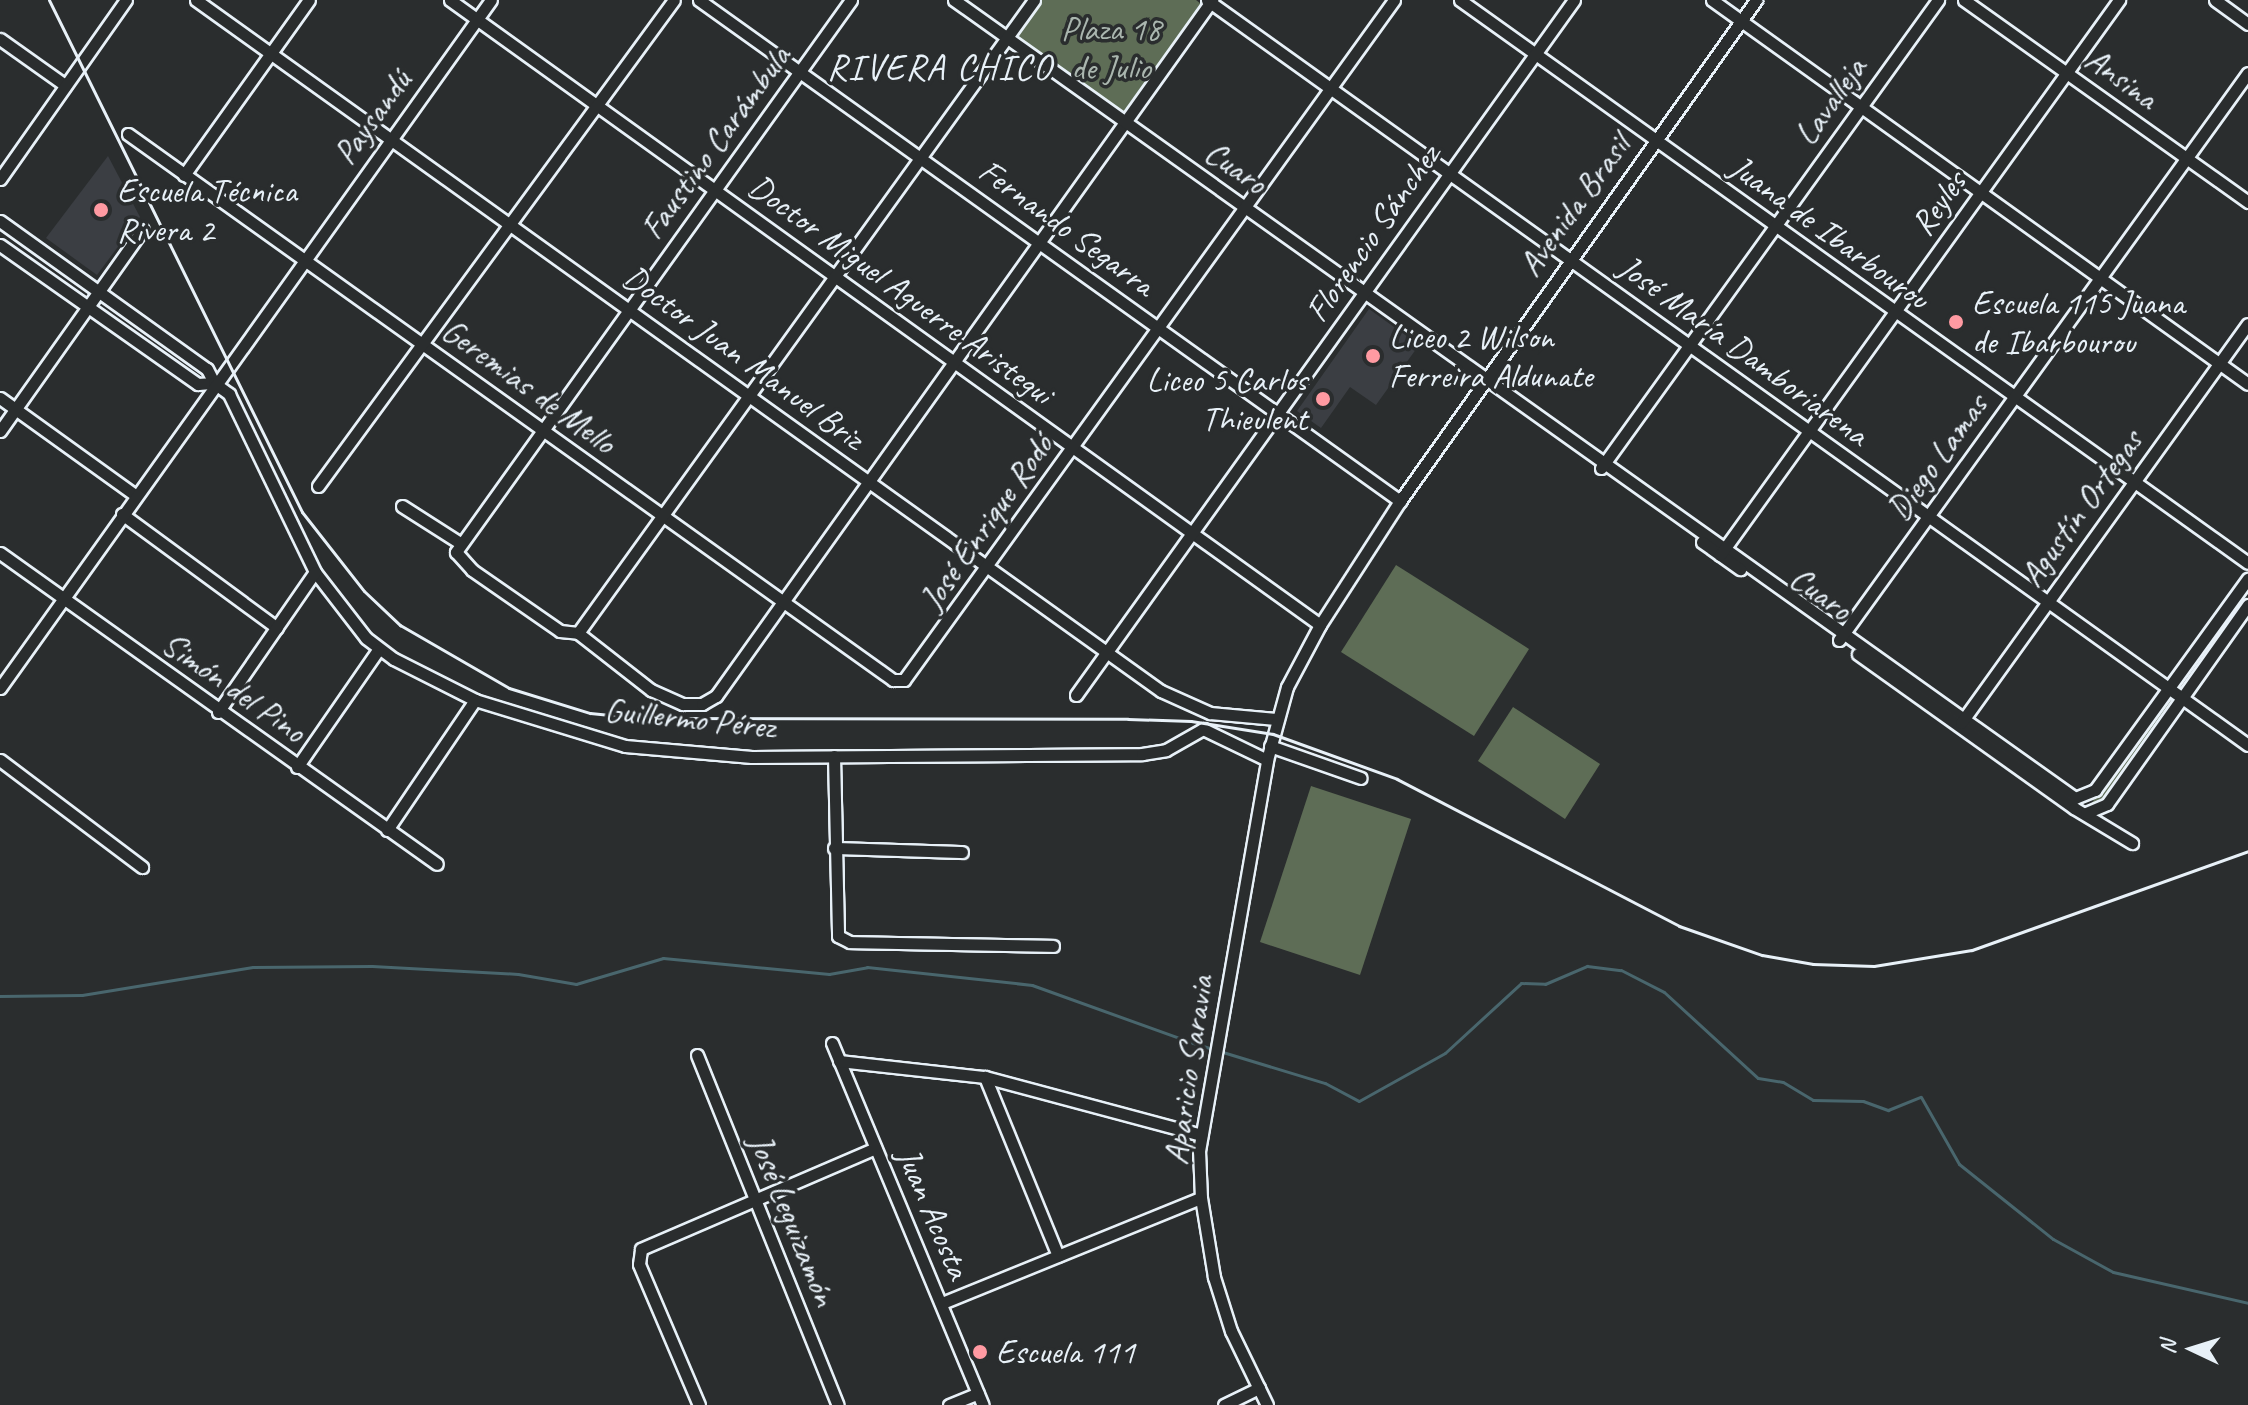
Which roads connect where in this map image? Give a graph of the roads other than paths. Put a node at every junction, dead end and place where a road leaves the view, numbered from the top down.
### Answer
1 (126, 0) edge
2 (196, 0) edge
3 (309, 0) edge
4 (450, 0) edge
5 (491, 0) edge
6 (674, 0) edge
7 (699, 0) edge
8 (851, 0) edge
9 (954, 0) edge
10 (1034, 0) edge
11 (1394, 0) edge
12 (1460, 0) edge
13 (1574, 0) edge
14 (1712, 0) edge
15 (1756, 0) edge
16 (1938, 0) edge
17 (1964, 0) edge
18 (2119, 0) edge
19 (2215, 0) edge
20 (1210, 1) edge
21 (477, 20) junction
22 (1741, 21) junction
23 (2248, 24) edge
24 (1007, 38) junction
25 (0, 39) edge
26 (1535, 54) junction
27 (269, 55) junction
28 (801, 71) junction
29 (2066, 72) junction
30 (2248, 73) edge
31 (65, 85) junction
32 (1331, 88) junction
33 (596, 105) junction
34 (1861, 106) junction
35 (1125, 122) junction
36 (128, 134) dead end
37 (391, 140) junction
38 (1656, 140) junction
39 (921, 157) junction
40 (2185, 158) junction
41 (1449, 173) junction
42 (184, 175) junction
43 (0, 179) edge
44 (715, 190) junction
45 (1979, 193) junction
46 (2248, 202) edge
47 (1245, 208) junction
48 (0, 221) edge
49 (510, 225) junction
50 (1775, 228) junction
51 (143, 229) dead end
52 (1040, 242) junction
53 (0, 245) edge
54 (304, 259) junction
55 (1569, 260) junction
56 (834, 275) junction
57 (2099, 278) junction
58 (98, 291) junction
59 (1363, 292) junction
60 (87, 307) junction
61 (629, 309) junction
62 (1894, 313) junction
63 (2248, 324) edge
64 (1159, 327) junction
65 (424, 344) junction
66 (1690, 344) junction
67 (955, 362) junction
68 (2220, 364) junction
69 (1484, 379) junction
70 (214, 383) junction
71 (2248, 384) edge
72 (750, 396) junction
73 (0, 398) edge
74 (2014, 399) junction
75 (15, 409) junction
76 (1279, 413) junction
77 (0, 431) edge
78 (1809, 431) junction
79 (543, 432) junction
80 (1074, 447) junction
81 (1602, 466) junction
82 (869, 481) junction
83 (2134, 484) junction
84 (318, 486) dead end
85 (135, 495) junction
86 (1400, 501) junction
87 (402, 506) dead end
88 (122, 514) junction
89 (662, 515) junction
90 (1929, 516) junction
91 (1193, 533) junction
92 (458, 548) junction
93 (1722, 552) junction
94 (0, 553) edge
95 (2248, 563) edge
96 (988, 565) junction
97 (315, 572) junction
98 (2248, 579) edge
99 (62, 599) junction
100 (783, 601) junction
101 (2047, 602) junction
102 (2248, 605) edge
103 (1320, 625) junction
104 (277, 628) junction
105 (578, 633) junction
106 (1841, 637) junction
107 (378, 650) junction
108 (1107, 651) junction
109 (899, 681) joint
110 (0, 688) edge
111 (2169, 688) junction
112 (1076, 695) dead end
113 (2181, 697) junction
114 (475, 700) junction
115 (218, 712) junction
116 (1276, 719) junction
117 (1962, 722) junction
118 (1271, 740) junction
119 (2248, 745) edge
120 (834, 756) junction
121 (0, 760) edge
122 (1267, 760) junction
123 (297, 767) junction
124 (1361, 778) dead end
125 (2086, 813) junction
126 (387, 830) junction
127 (2132, 843) dead end
128 (834, 848) junction
129 (962, 852) dead end
130 (437, 864) dead end
131 (142, 867) dead end
132 (1053, 946) dead end
133 (832, 1043) dead end
134 (697, 1055) dead end
135 (839, 1061) junction
136 (985, 1077) junction
137 (1201, 1135) junction
138 (875, 1148) junction
139 (1201, 1198) junction
140 (753, 1200) junction
141 (1058, 1256) junction
142 (942, 1303) junction
143 (1259, 1388) junction
144 (978, 1393) junction
145 (699, 1405) edge
146 (838, 1405) edge
147 (949, 1405) edge
148 (983, 1405) edge
149 (1224, 1405) edge
150 (1267, 1405) edge

1 - 31 street
2 - 27 street, Doctor Juan Manuel Briz
3 - 27 street
4 - 21 street, Doctor Miguel Aguerre Aristegui
5 - 21 street, Paysandú
6 - 33 street
7 - 28 street, Fernando Segarra
8 - 28 street, Faustino Carámbula
9 - 24 street, Cuaro
10 - 24 street
11 - 32 street, José Enrique Rodó
12 - 26 street, Juana de Ibarbourou
13 - 26 street, Florencio Sánchez
14 - 22 street
15 - 22 street, Avenida Brasil
16 - 34 street, Lavalleja
17 - 29 street, Ansina
18 - 29 street, Reyles
19 - 23 street
20 - 32 street, José María Damboriarena
20 - 35 street
21 - 33 street, Doctor Miguel Aguerre Aristegui
21 - 37 street, Paysandú
22 - 34 street
22 - 38 street, Avenida Brasil
24 - 35 street, Cuaro
24 - 39 street
25 - 31 street
26 - 38 street, Juana de Ibarbourou
26 - 41 street, Florencio Sánchez
27 - 37 street, Doctor Juan Manuel Briz
27 - 42 street
28 - 39 street, Fernando Segarra
28 - 44 street, Faustino Carámbula
29 - 40 street, Ansina
29 - 45 street, Reyles
30 - 40 street, Diego Lamas
31 - 43 street
32 - 41 street, José María Damboriarena
32 - 47 street, José Enrique Rodó
33 - 44 street, Doctor Miguel Aguerre Aristegui
33 - 49 street
34 - 45 street
34 - 50 street, Lavalleja
35 - 47 street, Cuaro
35 - 52 street
36 - 42 street, Geremias de Mello
37 - 49 street, Doctor Juan Manuel Briz
37 - 54 street, Paysandú
38 - 50 street, Juana de Ibarbourou
38 - 55 street, Avenida Brasil
39 - 52 street, Fernando Segarra
39 - 56 street
40 - 46 street, Ansina
40 - 57 street, Diego Lamas
41 - 55 street, José María Damboriarena
41 - 59 street, Florencio Sánchez
42 - 54 street, Geremias de Mello
44 - 56 street, Doctor Miguel Aguerre Aristegui
44 - 61 street, Faustino Carámbula
45 - 57 street
45 - 62 street, Reyles
47 - 59 street, Cuaro
47 - 64 street, José Enrique Rodó
48 - 58 street, Guillermo Pérez
49 - 61 street, Doctor Juan Manuel Briz
49 - 65 street
50 - 62 street, Juana de Ibarbourou
50 - 66 street, Lavalleja
51 - 58 street
52 - 64 street, Fernando Segarra
52 - 67 street
53 - 60 street
54 - 65 street, Geremias de Mello
54 - 70 street, Paysandú
55 - 66 street, José María Damboriarena
55 - 69 street, Avenida Brasil
56 - 67 street, Doctor Miguel Aguerre Aristegui
56 - 72 street
57 - 68 street
57 - 74 street, Diego Lamas
58 - 60 street
58 - 70 street, Guillermo Pérez
59 - 69 street, Cuaro
59 - 76 street, Florencio Sánchez
60 - 70 street
60 - 75 street
61 - 72 street, Doctor Juan Manuel Briz
61 - 79 street, Faustino Carámbula
62 - 74 street, Juana de Ibarbourou
62 - 78 street, Reyles
63 - 68 street, Agustín Ortegas
64 - 76 street, Fernando Segarra
64 - 80 street, José Enrique Rodó
65 - 79 street, Geremias de Mello
65 - 84 street
66 - 78 street, José María Damboriarena
66 - 81 street, Lavalleja
67 - 80 street, Doctor Miguel Aguerre Aristegui
67 - 82 street
68 - 71 street
68 - 83 street, Agustín Ortegas
69 - 81 street, Cuaro
69 - 86 street, Avenida Brasil
70 - 85 street, Paysandú
70 - 97 street, Guillermo Pérez
72 - 82 street, Doctor Juan Manuel Briz
72 - 89 street
73 - 75 street
74 - 83 street, Juana de Ibarbourou
74 - 90 street, Diego Lamas
75 - 77 street
75 - 85 street
76 - 86 street, Fernando Segarra
76 - 91 street, Florencio Sánchez
78 - 90 street, José María Damboriarena
78 - 93 street, Reyles
79 - 89 street, Geremias de Mello
79 - 92 street, Faustino Carámbula
80 - 91 street, Doctor Miguel Aguerre Aristegui
80 - 96 street, José Enrique Rodó
81 - 93 street, Cuaro
82 - 96 street, Doctor Juan Manuel Briz
82 - 100 street
83 - 95 street, Juana de Ibarbourou
83 - 101 street, Agustín Ortegas
85 - 88 street, Paysandú
86 - 103 street, Avenida Brasil
87 - 92 street
88 - 99 street, Paysandú
88 - 104 street
89 - 100 street, Geremias de Mello
89 - 105 street
90 - 101 street, José María Damboriarena
90 - 106 street, Diego Lamas
91 - 103 street, Doctor Miguel Aguerre Aristegui
91 - 108 street, Florencio Sánchez
92 - 105 street
93 - 106 street, Cuaro
94 - 99 street, Simón del Pino
96 - 108 street, Doctor Juan Manuel Briz
96 - 109 street, José Enrique Rodó
97 - 104 street
97 - 107 street, Guillermo Pérez
98 - 111 street
99 - 110 street, Paysandú
99 - 115 street, Simón del Pino
100 - 105 street
100 - 109 street, Geremias de Mello
101 - 111 street, José María Damboriarena
101 - 117 street, Agustín Ortegas
102 - 113 street
103 - 116 street, Avenida Brasil
104 - 115 street
106 - 117 street, Cuaro
107 - 114 street, Guillermo Pérez
107 - 123 street
108 - 112 street, Florencio Sánchez
108 - 116 street, Doctor Juan Manuel Briz
111 - 113 street, José María Damboriarena
111 - 117 street, Cuaro
113 - 119 street, José María Damboriarena
113 - 125 street
114 - 120 street, Guillermo Pérez
114 - 126 street
115 - 123 street, Simón del Pino
116 - 118 street, Avenida Brasil
117 - 125 street, Cuaro
118 - 122 street, Aparicio Saravia
118 - 124 street
120 - 122 street, Guillermo Pérez
120 - 128 street
121 - 131 street
122 - 137 street, Aparicio Saravia
123 - 126 street, Simón del Pino
125 - 127 street, Cuaro
126 - 130 street, Simón del Pino
128 - 129 street
128 - 132 street
133 - 135 street, Juan Acosta
134 - 140 street, José Leguizamón
135 - 136 street
135 - 138 street, Juan Acosta
136 - 137 street
136 - 141 street
137 - 139 street, Aparicio Saravia
138 - 140 street
138 - 142 street, Juan Acosta
139 - 141 street
139 - 143 street, Aparicio Saravia
140 - 145 street
140 - 146 street, José Leguizamón
141 - 142 street
142 - 144 street, Juan Acosta
143 - 149 street
143 - 150 street, Aparicio Saravia
144 - 147 street
144 - 148 street, Juan Acosta

